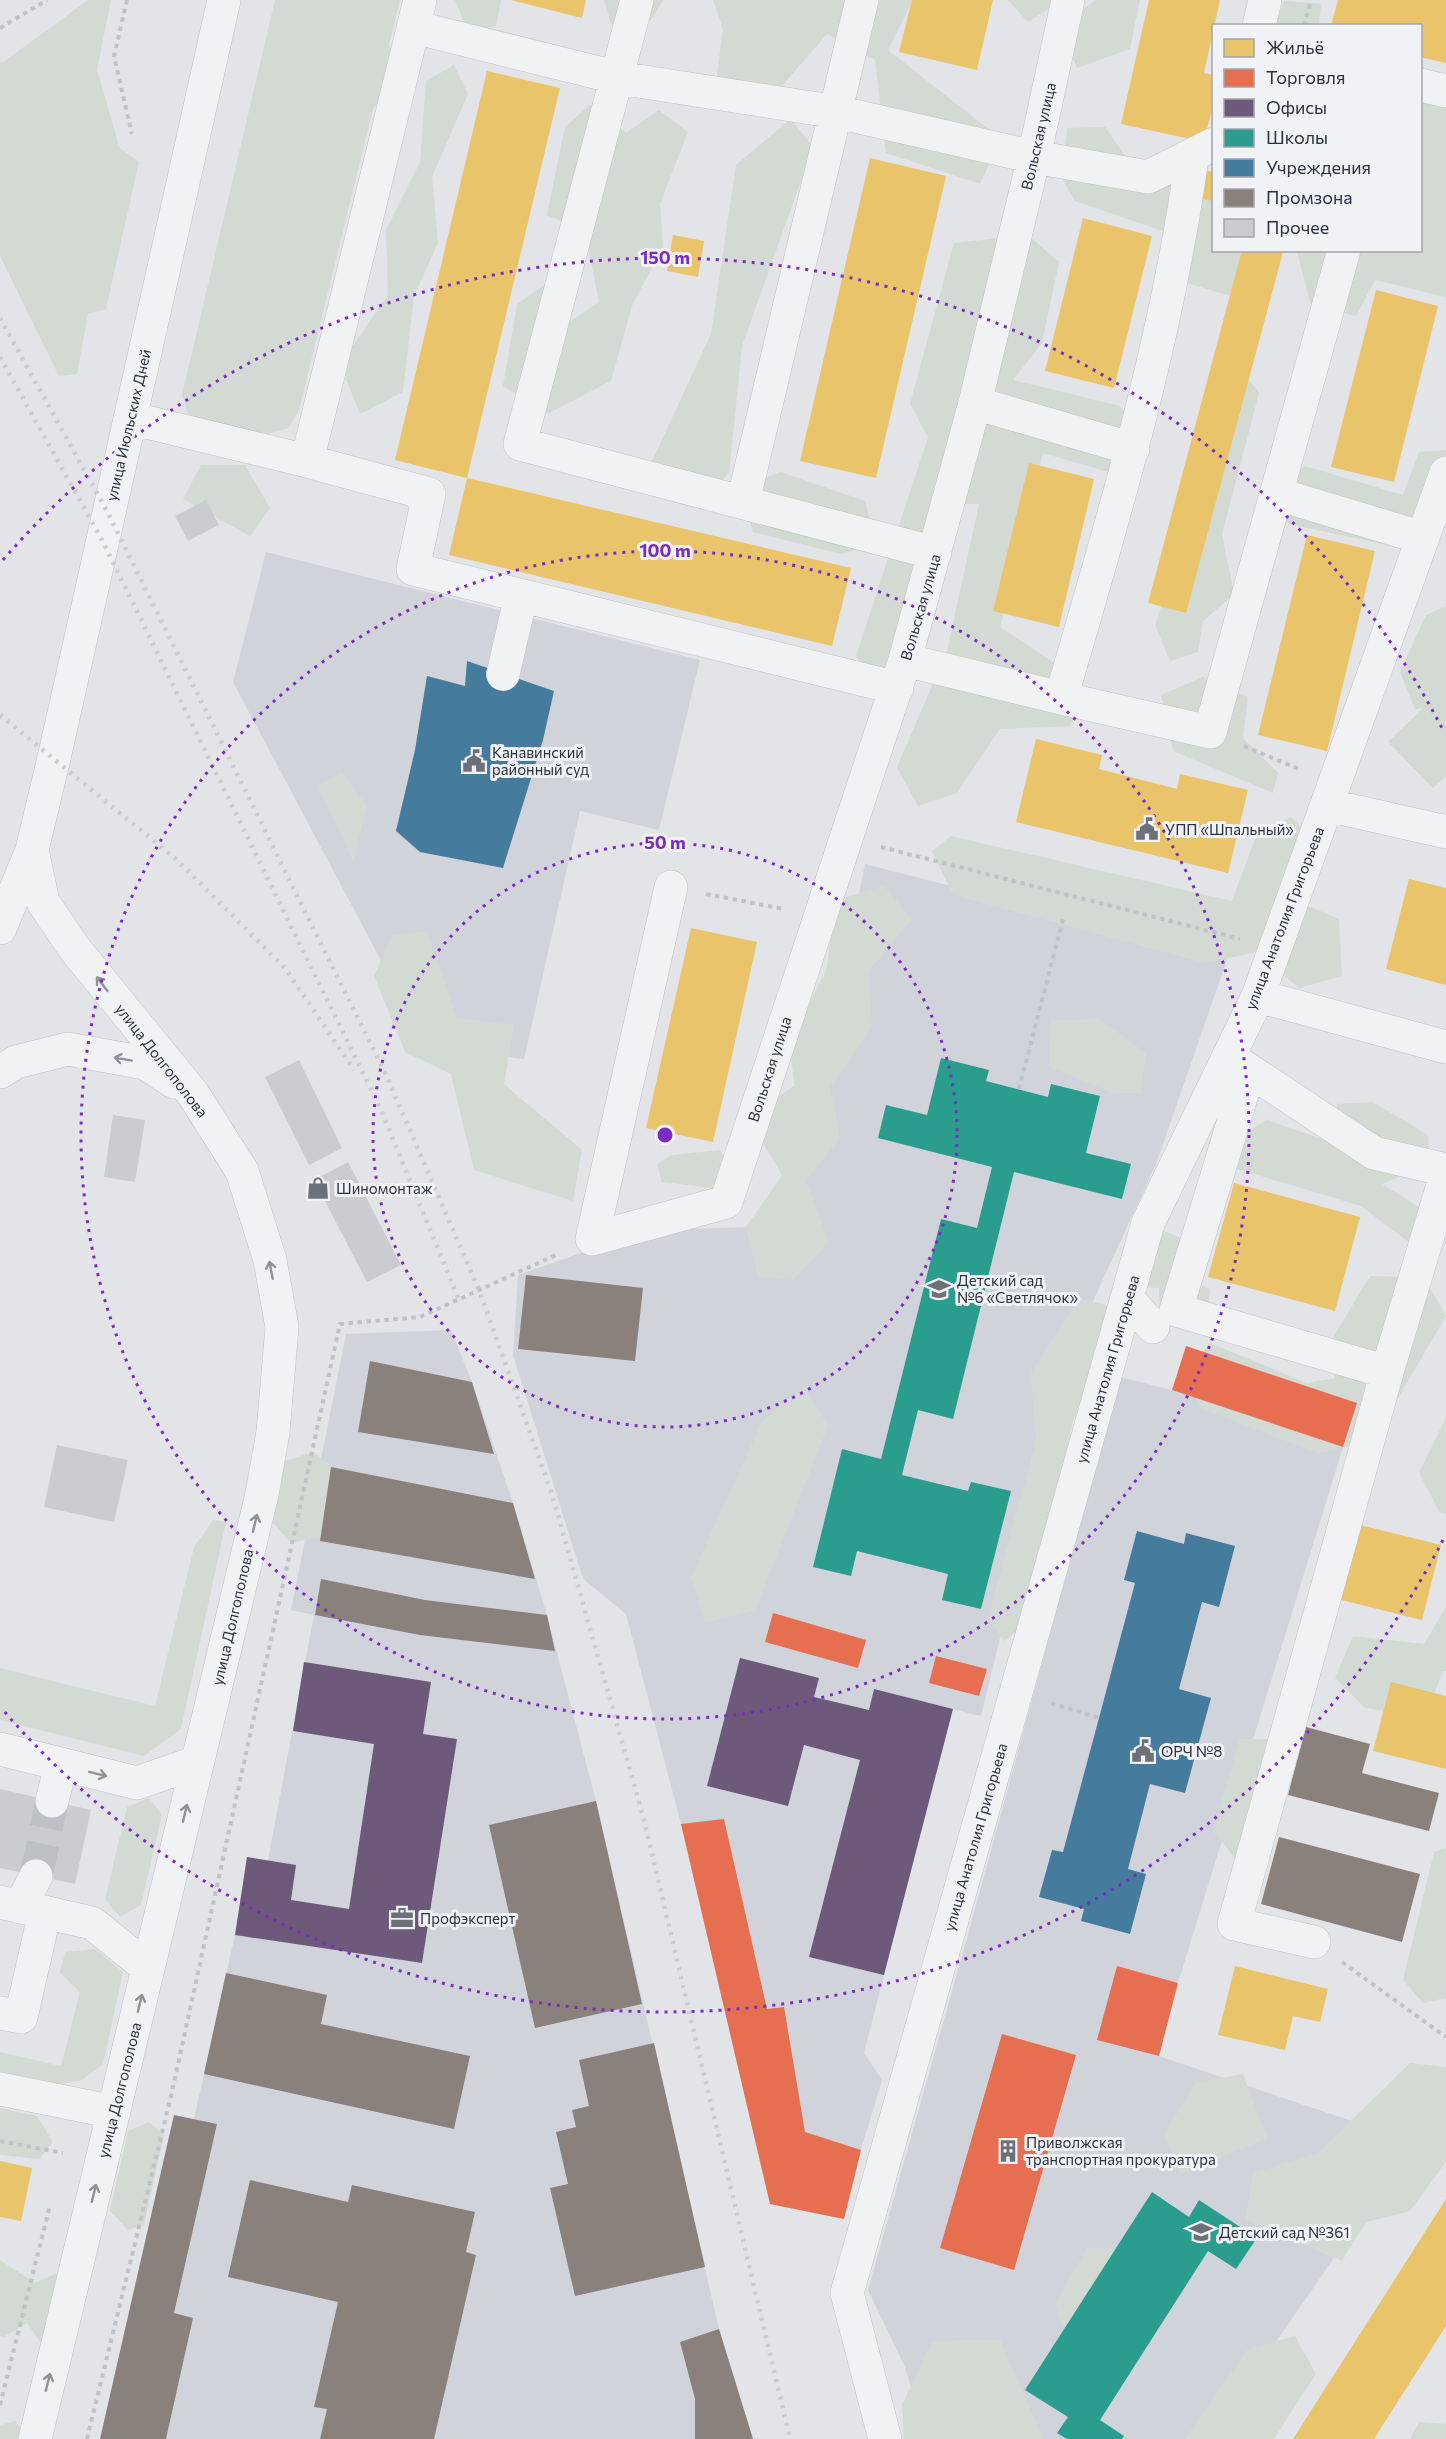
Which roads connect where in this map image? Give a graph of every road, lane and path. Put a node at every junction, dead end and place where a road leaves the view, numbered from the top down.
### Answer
1 (47, 0) edge
2 (127, 0) edge
3 (224, 0) edge
4 (638, 0) edge
5 (862, 0) edge
6 (1068, 0) edge
7 (1265, 0) edge
8 (1311, 0) edge
9 (417, 13) edge
10 (1259, 24) edge
11 (1305, 24) edge
12 (0, 27) edge
13 (618, 78) junction
14 (1422, 85) edge
15 (1446, 91) edge
16 (837, 112) junction
17 (132, 134) dead end
18 (1203, 151) edge
19 (1034, 157) junction
20 (1343, 252) edge
21 (975, 403) junction
22 (130, 418) junction
23 (1133, 449) junction
24 (308, 461) junction
25 (1446, 473) edge
26 (1277, 494) junction
27 (742, 502) junction
28 (1423, 538) junction
29 (935, 553) junction
30 (521, 596) junction
31 (503, 674) dead end
32 (901, 674) junction
33 (1061, 698) junction
34 (1210, 732) junction
35 (1330, 794) junction
36 (1446, 832) edge
37 (846, 838) junction
38 (32, 850) junction
39 (671, 887) joint
40 (820, 915) junction
41 (1064, 915) dead end
42 (0, 928) edge
43 (1275, 948) junction
44 (1258, 996) junction
45 (1446, 1047) edge
46 (1238, 1064) junction
47 (0, 1072) edge
48 (1019, 1089) dead end
49 (193, 1094) junction
50 (1446, 1170) edge
51 (1446, 1175) edge
52 (592, 1239) junction
53 (1127, 1298) junction
54 (1153, 1327) dead end
55 (1387, 1372) junction
56 (1017, 1690) junction
57 (1099, 1718) dead end
58 (0, 1749) edge
59 (197, 1762) junction
60 (61, 1765) junction
61 (52, 1801) tunnel mouth
62 (36, 1876) tunnel mouth
63 (22, 1907) edge
64 (1314, 1942) joint
65 (148, 1968) junction
66 (0, 2013) edge
67 (1446, 2037) edge
68 (0, 2089) edge
69 (75, 2104) junction
70 (114, 2112) junction
71 (0, 2140) edge
72 (63, 2153) junction
73 (60, 2164) dead end
74 (52, 2199) dead end
75 (0, 2405) edge
76 (34, 2439) edge
77 (87, 2439) edge
78 (885, 2439) edge

1 - 12 path
2 - 17 path
3 - 22 street, улица Июльских Дней
4 - 13 street
5 - 16 street
6 - 19 street, Вольская улица
7 - 10 street
8 - 11 path
9 - 13 street
9 - 24 street
13 - 16 street
13 - 27 street
14 - 15 street
16 - 19 street
16 - 27 street
18 - 19 street
18 - 23 street
19 - 21 street, Вольская улица
20 - 26 street
21 - 23 street
21 - 29 street, Вольская улица
22 - 24 street
22 - 38 street, улица Июльских Дней
23 - 33 street
24 - 30 street
25 - 28 street, улица Анатолия Григорьева
26 - 28 street
26 - 34 street
27 - 29 street
28 - 35 street, улица Анатолия Григорьева
29 - 32 street, Вольская улица
30 - 31 street
30 - 32 street
32 - 33 street
32 - 37 street, Вольская улица
33 - 34 street
34 - 35 path
35 - 36 street
35 - 43 street, улица Анатолия Григорьева
37 - 40 street, Вольская улица
37 - 43 path
38 - 42 street, улица Июльских Дней
49 -> 38 street, улица Долгополова
39 - 40 path
39 - 52 street
40 - 52 street, Вольская улица
41 - 48 path
43 - 44 street, улица Анатолия Григорьева
44 - 45 street
44 - 46 street, улица Анатолия Григорьева
46 - 50 street
46 - 53 street, улица Анатолия Григорьева
46 - 55 street
49 -> 47 street
59 -> 49 street, улица Долгополова
51 - 55 street
52 - 77 path
53 - 54 street
53 - 56 street, улица Анатолия Григорьева
55 - 64 street
56 - 57 path
56 - 78 street, улица Анатолия Григорьева
58 - 60 street
60 -> 59 street
65 -> 59 street, улица Долгополова
60 - 61 street
62 - 63 street
63 - 65 street
63 - 66 street
64 - 67 path
70 -> 65 street, улица Долгополова
68 - 69 street
69 - 70 street
69 - 72 path
76 -> 70 street, улица Долгополова
71 - 72 path
72 - 73 path
74 - 75 path

